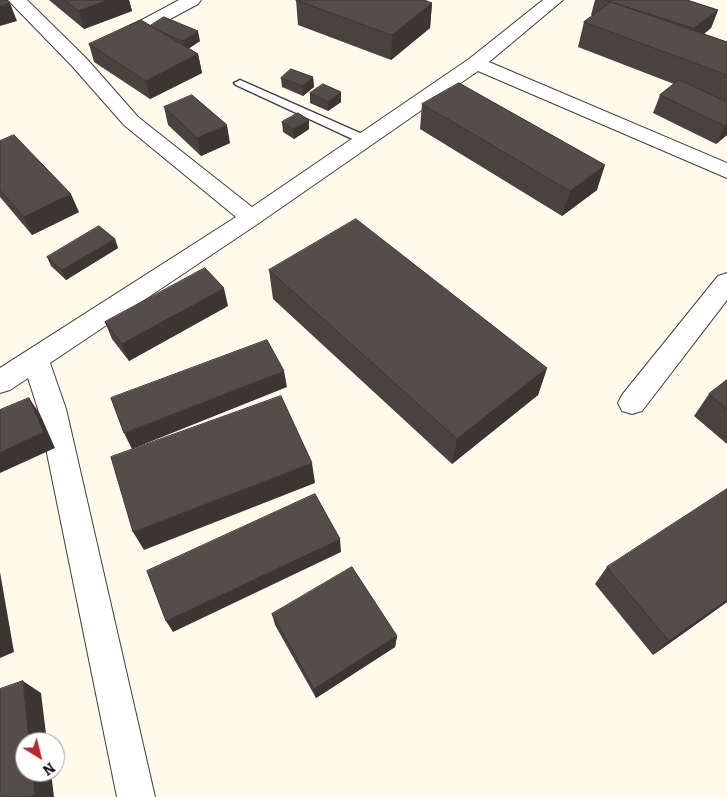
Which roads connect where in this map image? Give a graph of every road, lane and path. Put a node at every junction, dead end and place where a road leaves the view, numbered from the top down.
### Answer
1 (17, 0) edge
2 (192, 0) edge
3 (554, 0) edge
4 (79, 62) junction
5 (476, 63) junction
6 (240, 83) dead end
7 (365, 140) junction
8 (727, 171) edge
9 (251, 218) junction
10 (727, 282) edge
11 (35, 359) junction
12 (0, 382) edge
13 (632, 403) dead end
14 (136, 797) edge

1 - 4 street
2 - 4 street
3 - 5 street
4 - 9 street
5 - 7 street
5 - 8 street
6 - 7 lane
7 - 9 street
9 - 11 street
10 - 13 street
11 - 12 street
11 - 14 street

